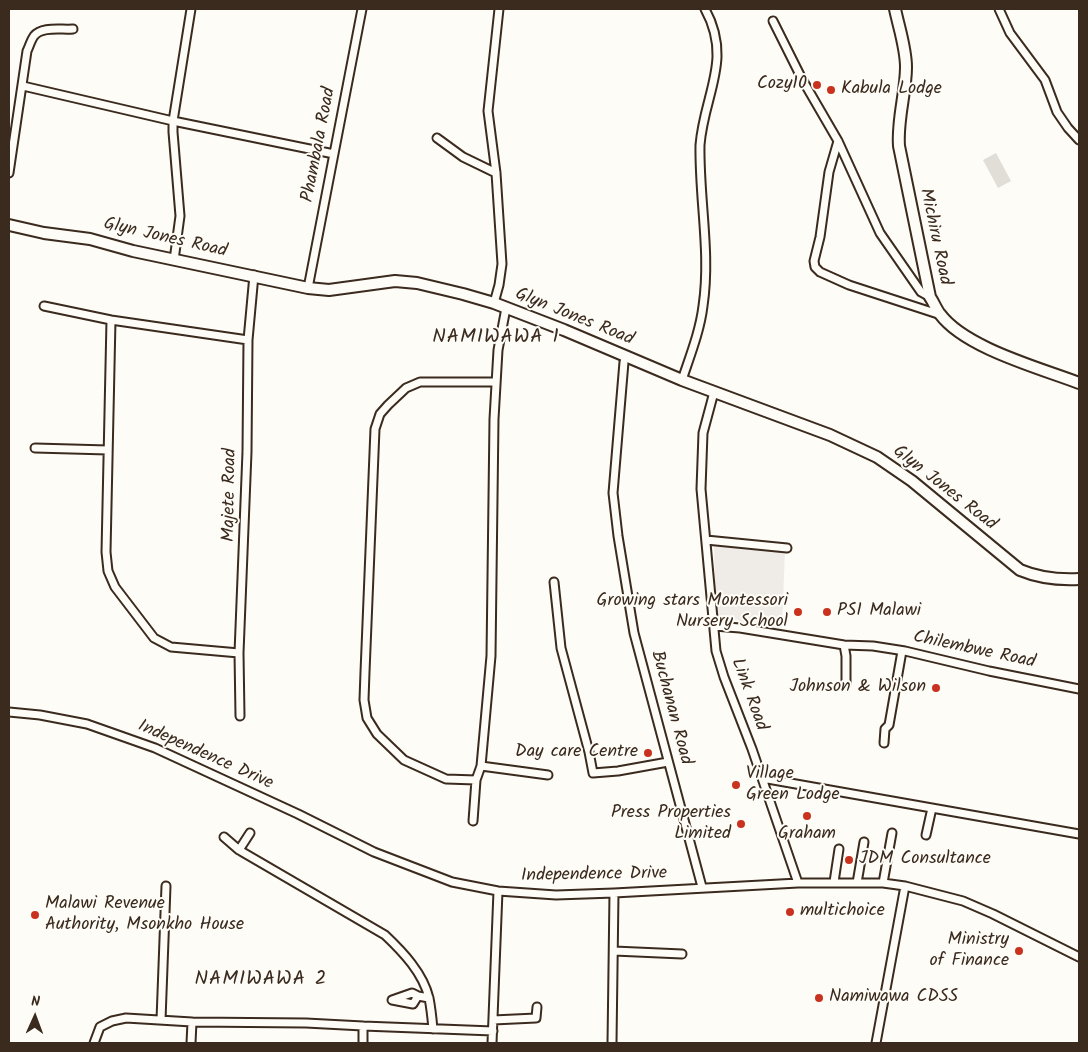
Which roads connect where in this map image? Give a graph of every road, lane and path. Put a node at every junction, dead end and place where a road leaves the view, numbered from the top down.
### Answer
1 (191, 9) edge
2 (362, 9) edge
3 (499, 9) edge
4 (705, 9) edge
5 (895, 9) edge
6 (999, 9) edge
7 (773, 21) dead end
8 (73, 29) dead end
9 (23, 86) junction
10 (173, 121) junction
11 (437, 138) dead end
12 (1079, 140) edge
13 (838, 141) junction
14 (334, 154) junction
15 (496, 172) junction
16 (9, 173) edge
17 (9, 225) edge
18 (174, 260) junction
19 (254, 276) junction
20 (308, 288) junction
21 (930, 297) junction
22 (494, 303) junction
23 (44, 306) dead end
24 (506, 308) junction
25 (941, 315) junction
26 (111, 320) junction
27 (248, 340) junction
28 (626, 356) junction
29 (682, 380) junction
30 (496, 382) junction
31 (1079, 383) edge
32 (714, 392) junction
33 (35, 448) dead end
34 (108, 450) junction
35 (706, 540) junction
36 (787, 548) dead end
37 (1079, 579) edge
38 (554, 582) dead end
39 (714, 626) junction
40 (844, 645) junction
41 (902, 651) junction
42 (239, 654) junction
43 (846, 684) dead end
44 (1079, 689) edge
45 (9, 712) edge
46 (240, 716) dead end
47 (884, 743) dead end
48 (668, 762) junction
49 (481, 766) junction
50 (548, 775) dead end
51 (762, 778) junction
52 (476, 780) junction
53 (932, 808) junction
54 (473, 821) dead end
55 (250, 833) dead end
56 (892, 833) dead end
57 (1079, 834) edge
58 (926, 836) dead end
59 (224, 837) dead end
60 (864, 842) dead end
61 (839, 849) dead end
62 (239, 850) junction
63 (834, 882) junction
64 (857, 882) junction
65 (798, 883) junction
66 (883, 883) junction
67 (166, 886) dead end
68 (905, 886) junction
69 (702, 887) junction
70 (498, 891) junction
71 (614, 893) junction
72 (614, 951) junction
73 (682, 954) dead end
74 (1079, 957) edge
75 (418, 996) dead end
76 (429, 998) junction
77 (537, 1007) dead end
78 (161, 1020) junction
79 (493, 1020) junction
80 (192, 1022) junction
81 (363, 1026) junction
82 (433, 1029) junction
83 (493, 1031) junction
84 (94, 1043) edge
85 (191, 1043) edge
86 (363, 1043) edge
87 (492, 1043) edge
88 (612, 1043) edge
89 (876, 1043) edge

1 - 10 street
2 - 14 street, Phambala Road
3 - 15 street
4 - 29 street
5 - 21 street, Michiru Road
6 - 12 street
7 - 13 street
8 - 9 street
9 - 10 street
9 - 16 street
10 - 14 street
10 - 18 street
11 - 15 street
13 - 21 street
13 - 25 street
14 - 20 street, Phambala Road
15 - 22 street
17 - 18 street, Glyn Jones Road
18 - 19 street, Glyn Jones Road
19 - 20 street, Glyn Jones Road
19 - 27 street, Majete Road
20 - 22 street, Glyn Jones Road
21 - 25 street, Michiru Road
22 - 24 street, Glyn Jones Road
23 - 26 street
24 - 28 street, Glyn Jones Road
24 - 30 street
25 - 31 street, Michiru Road
26 - 27 street
26 - 34 street
27 - 42 street, Majete Road
28 - 29 street, Glyn Jones Road
28 - 48 street, Buchanan Road
29 - 32 street, Glyn Jones Road
30 - 49 street
30 - 52 street
32 - 35 street, Link Road
32 - 37 street, Glyn Jones Road
33 - 34 street
34 - 42 street
35 - 36 street
35 - 39 street, Link Road
38 - 48 street
39 - 40 street, Chilembwe Road
39 - 51 street, Link Road
40 - 41 street, Chilembwe Road
40 - 43 street
41 - 44 street, Chilembwe Road
41 - 47 street
42 - 46 street, Majete Road
45 - 70 street, Independence Drive
48 - 69 street, Buchanan Road
49 - 50 street
49 - 52 street
51 - 53 street
51 - 65 street, Link Road
52 - 54 street
53 - 57 street
53 - 58 street
55 - 62 street
56 - 66 street
59 - 62 street
60 - 64 street
61 - 63 street
62 - 76 street
63 - 64 street, Independence Drive
63 - 65 street, Independence Drive
64 - 66 street, Independence Drive
65 - 69 street, Independence Drive
66 - 68 street, Independence Drive
67 - 78 street
68 - 74 street, Independence Drive
68 - 89 street
69 - 71 street, Independence Drive
70 - 71 street, Independence Drive
70 - 79 street
71 - 72 street
72 - 73 street
72 - 88 street
75 - 76 street
76 - 82 street
77 - 79 street
78 - 80 street
78 - 84 street
79 - 83 street
80 - 81 street
80 - 85 street
81 - 82 street
81 - 86 street
82 - 83 street
83 - 87 street

